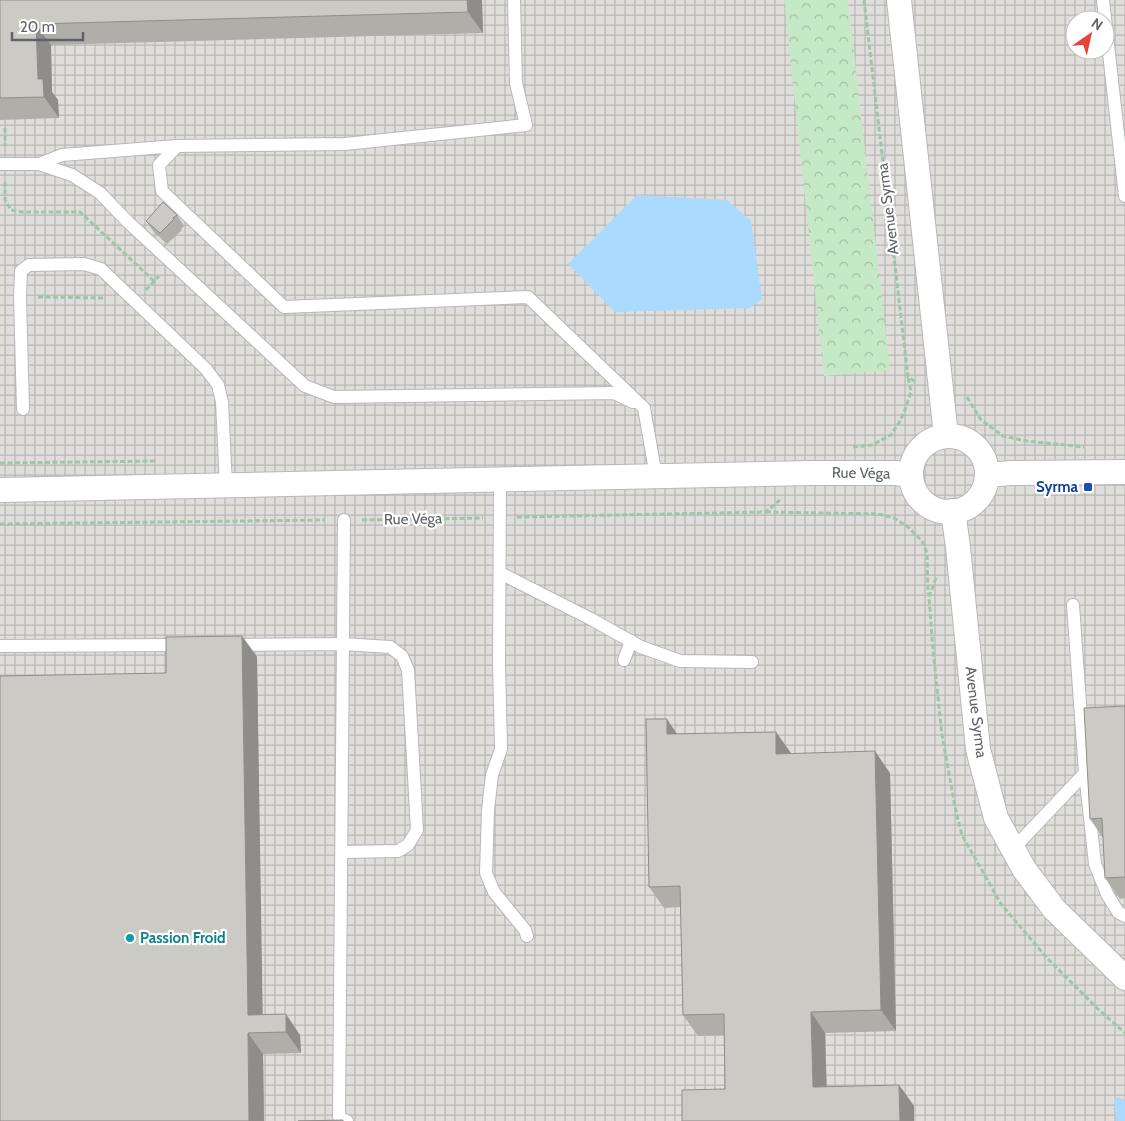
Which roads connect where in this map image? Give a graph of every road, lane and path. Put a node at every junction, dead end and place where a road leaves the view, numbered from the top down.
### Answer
1 (514, 0) edge
2 (864, 0) edge
3 (899, 0) edge
4 (1103, 0) edge
5 (5, 128) dead end
6 (177, 146) junction
7 (1123, 158) edge
8 (2, 164) edge
9 (39, 164) junction
10 (1125, 196) edge
11 (154, 281) dead end
12 (908, 377) junction
13 (954, 396) junction
14 (644, 408) junction
15 (23, 409) dead end
16 (946, 436) junction
17 (1086, 447) dead end
18 (845, 448) dead end
19 (1125, 472) edge
20 (811, 473) junction
21 (911, 475) junction
22 (987, 475) junction
23 (656, 476) junction
24 (500, 480) junction
25 (226, 486) junction
26 (0, 490) edge
27 (766, 512) junction
28 (953, 512) junction
29 (500, 518) junction
30 (344, 520) junction
31 (0, 524) edge
32 (500, 573) junction
33 (928, 597) dead end
34 (1073, 605) dead end
35 (632, 641) junction
36 (343, 644) junction
37 (196, 645) edge
38 (216, 645) edge
39 (0, 646) edge
40 (624, 660) dead end
41 (752, 662) dead end
42 (1085, 773) junction
43 (1013, 849) junction
44 (342, 852) junction
45 (1125, 916) edge
46 (527, 936) dead end
47 (1125, 978) edge
48 (347, 1121) edge

1 - 6 lane
2 - 12 path, Avenue Syrma
3 - 13 street
4 - 7 lane
5 - 8 path
6 - 9 lane
6 - 14 lane
7 - 10 lane
8 - 9 lane
8 - 11 path
9 - 14 lane
12 - 13 path
12 - 18 path, Avenue Syrma
13 - 16 street
13 - 17 path
14 - 23 lane
15 - 25 lane
16 - 21 street, Rue Véga
16 - 22 street
19 - 22 street
20 - 21 street, Rue Véga
20 - 23 street, Rue Véga
20 - 27 path, Rue Véga
21 - 28 street, Rue Véga
22 - 28 street
23 - 24 street, Rue Véga
24 - 25 street, Rue Véga
24 - 29 lane
25 - 26 street, Rue Véga
27 - 29 path, Rue Véga
27 - 33 path
28 - 43 street, Avenue Syrma
29 - 30 path, Rue Véga
29 - 32 lane
30 - 31 path, Rue Véga
30 - 36 lane
32 - 35 lane
32 - 46 lane
34 - 42 lane
35 - 40 lane
35 - 41 lane
36 - 38 lane
36 - 44 lane
36 - 44 lane
37 - 39 lane
42 - 43 lane
42 - 45 lane
43 - 47 street, Avenue Syrma
44 - 48 lane

